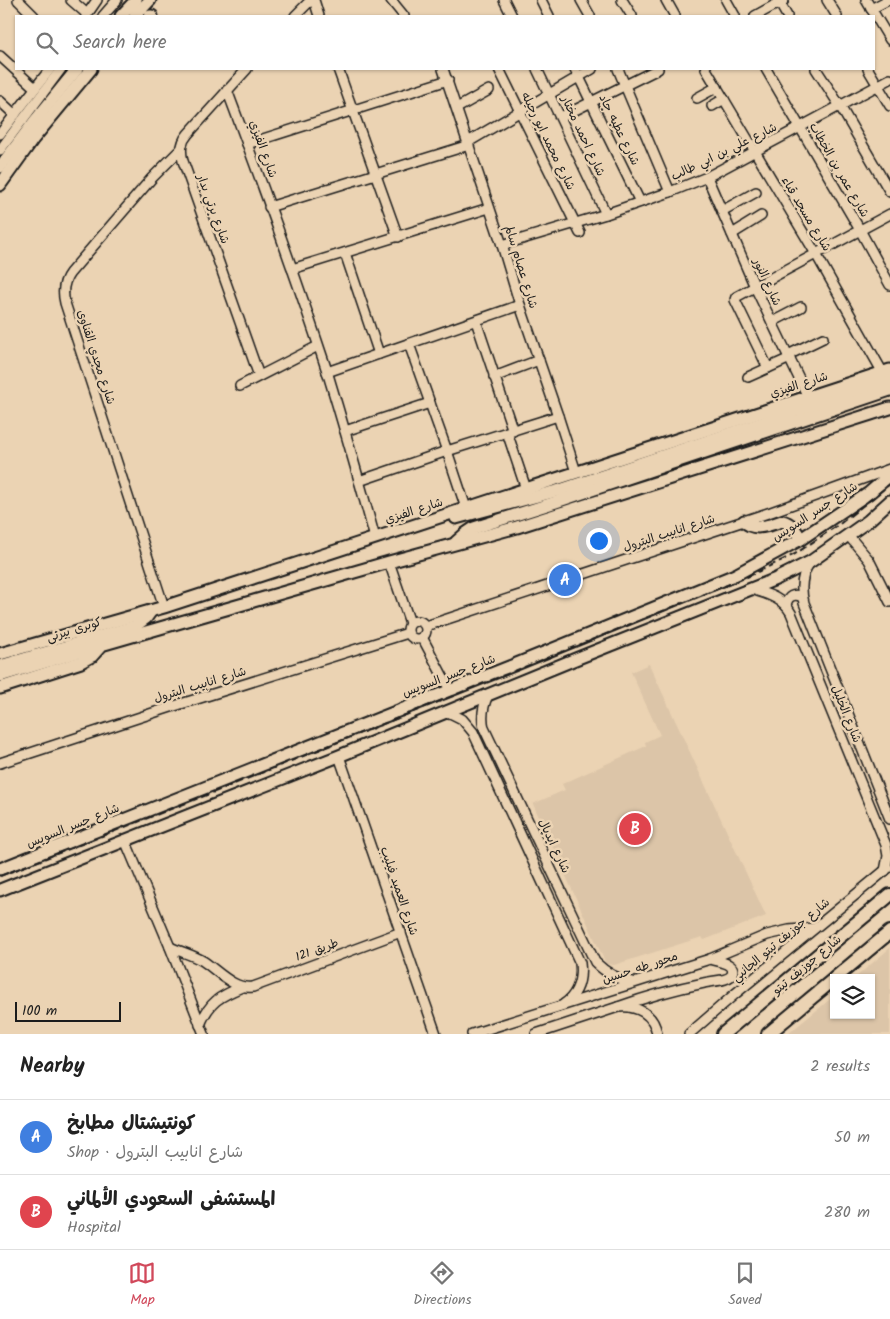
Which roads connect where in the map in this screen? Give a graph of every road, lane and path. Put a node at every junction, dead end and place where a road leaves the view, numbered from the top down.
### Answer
1 (18, 0) edge
2 (71, 0) edge
3 (97, 0) edge
4 (117, 0) edge
5 (136, 0) edge
6 (150, 0) edge
7 (312, 0) edge
8 (391, 0) edge
9 (504, 0) edge
10 (541, 0) edge
11 (581, 0) edge
12 (666, 0) edge
13 (726, 0) edge
14 (828, 0) edge
15 (866, 0) edge
16 (888, 0) edge
17 (780, 1) edge
18 (627, 2) edge
19 (872, 9) junction
20 (33, 15) edge
21 (87, 15) edge
22 (104, 15) edge
23 (122, 15) edge
24 (136, 15) edge
25 (297, 15) edge
26 (320, 15) edge
27 (403, 15) edge
28 (512, 15) edge
29 (548, 15) edge
30 (589, 15) edge
31 (632, 15) edge
32 (674, 15) edge
33 (734, 15) edge
34 (757, 15) edge
35 (787, 15) edge
36 (836, 15) edge
37 (890, 40) edge
38 (0, 56) edge
39 (14, 66) edge
40 (18, 70) edge
41 (49, 70) edge
42 (60, 70) edge
43 (76, 70) edge
44 (91, 70) edge
45 (245, 70) edge
46 (338, 70) edge
47 (499, 70) edge
48 (538, 70) edge
49 (618, 70) edge
50 (656, 70) edge
51 (707, 70) edge
52 (767, 70) edge
53 (817, 70) edge
54 (869, 70) edge
55 (447, 73) edge
56 (577, 73) edge
57 (890, 79) edge
58 (625, 85) junction
59 (878, 85) junction
60 (717, 87) junction
61 (35, 88) junction
62 (227, 90) junction
63 (488, 90) dead end
64 (550, 94) junction
65 (697, 98) dead end
66 (724, 99) junction
67 (0, 101) edge
68 (592, 102) junction
69 (712, 106) dead end
70 (840, 106) junction
71 (890, 106) edge
72 (457, 108) junction
73 (353, 110) junction
74 (520, 112) junction
75 (15, 115) junction
76 (561, 117) junction
77 (2, 128) edge
78 (800, 128) junction
79 (469, 143) junction
80 (247, 144) junction
81 (181, 149) junction
82 (0, 150) edge
83 (755, 152) junction
84 (0, 167) edge
85 (375, 174) junction
86 (707, 177) junction
87 (0, 184) edge
88 (670, 192) junction
89 (756, 192) dead end
90 (890, 192) edge
91 (640, 202) junction
92 (269, 207) junction
93 (489, 208) junction
94 (722, 211) junction
95 (606, 214) junction
96 (890, 214) edge
97 (761, 216) dead end
98 (576, 223) junction
99 (860, 230) junction
100 (580, 234) dead end
101 (732, 234) junction
102 (398, 237) junction
103 (502, 245) junction
104 (345, 253) junction
105 (816, 254) junction
106 (292, 269) junction
107 (890, 285) edge
108 (755, 287) junction
109 (520, 305) junction
110 (801, 307) dead end
111 (476, 321) junction
112 (772, 322) junction
113 (823, 338) dead end
114 (409, 344) junction
115 (318, 346) junction
116 (379, 354) junction
117 (789, 357) junction
118 (539, 360) junction
119 (768, 368) junction
120 (327, 372) junction
121 (888, 374) edge
122 (259, 376) junction
123 (494, 377) junction
124 (748, 377) dead end
125 (240, 386) dead end
126 (890, 390) edge
127 (808, 397) junction
128 (430, 403) junction
129 (890, 408) edge
130 (558, 416) junction
131 (345, 431) junction
132 (510, 431) junction
133 (447, 451) junction
134 (890, 469) edge
135 (576, 472) junction
136 (890, 475) edge
137 (360, 481) junction
138 (526, 489) junction
139 (890, 501) edge
140 (466, 508) junction
141 (439, 518) junction
142 (744, 521) junction
143 (848, 535) junction
144 (375, 538) junction
145 (801, 539) junction
146 (455, 544) junction
147 (389, 562) junction
148 (810, 562) junction
149 (752, 589) junction
150 (802, 597) junction
151 (890, 602) edge
152 (786, 606) junction
153 (164, 607) junction
154 (151, 611) junction
155 (410, 623) junction
156 (426, 626) junction
157 (408, 633) junction
158 (422, 637) junction
159 (101, 645) junction
160 (0, 654) edge
161 (0, 666) edge
162 (0, 676) edge
163 (0, 688) edge
164 (450, 690) junction
165 (488, 695) junction
166 (448, 712) junction
167 (482, 717) junction
168 (466, 723) junction
169 (339, 756) junction
170 (0, 763) edge
171 (162, 805) junction
172 (137, 815) junction
173 (890, 819) edge
174 (169, 823) junction
175 (146, 832) junction
176 (886, 836) edge
177 (125, 840) junction
178 (0, 869) edge
179 (887, 869) edge
180 (0, 890) edge
181 (890, 895) edge
182 (814, 928) junction
183 (401, 932) junction
184 (890, 932) edge
185 (170, 947) junction
186 (710, 959) junction
187 (839, 974) edge
188 (830, 981) edge
189 (636, 982) junction
190 (242, 987) junction
191 (563, 1006) junction
192 (618, 1007) junction
193 (200, 1024) junction
194 (204, 1034) edge
195 (436, 1034) edge
196 (472, 1034) edge
197 (536, 1034) edge
198 (657, 1034) edge
199 (689, 1034) edge
200 (723, 1034) edge
201 (768, 1034) edge

1 - 20 street
2 - 21 street
3 - 21 street
4 - 22 street
5 - 23 main road
6 - 24 main road
7 - 25 street
7 - 26 street
8 - 27 street
9 - 28 street
10 - 29 street
11 - 30 street
12 - 32 street
13 - 33 street
14 - 36 street
15 - 19 street
16 - 19 street
17 - 34 street
17 - 35 street
18 - 31 street
19 - 37 street
38 - 39 street
40 - 61 street
41 - 61 street
42 - 82 street
43 - 84 main road
44 - 87 main road
45 - 62 street
46 - 73 street
47 - 74 street, شارع محمد ابو رجيله
48 - 64 street, شارع احمد مختار
49 - 58 street
50 - 58 street
51 - 60 street, شارع مسجد قباء
52 - 78 street, شارع عمر بن الخطاب
53 - 70 street
54 - 59 street
55 - 72 street, شارع عصام سالم
55 - 73 street
56 - 64 street
56 - 68 street, شارع عطيه جاد
57 - 59 street, شارع علي بن ابي طالب
58 - 68 street
58 - 88 street
59 - 70 street, شارع علي بن ابي طالب
59 - 71 street
60 - 65 street
60 - 66 street, شارع مسجد قباء
61 - 75 street
62 - 80 street, شارع الفيزي
62 - 81 street
63 - 72 street
64 - 74 street
64 - 76 street, شارع احمد مختار
66 - 69 street
66 - 83 street, شارع مسجد قباء
67 - 75 street
68 - 76 street
68 - 91 street, شارع عطيه جاد
70 - 78 street, شارع علي بن ابي طالب
70 - 90 street
72 - 79 street, شارع عصام سالم
73 - 80 street
73 - 85 street
74 - 79 street
74 - 98 street, شارع محمد ابو رجيله
75 - 77 street
76 - 95 street, شارع احمد مختار
78 - 83 street, شارع علي بن ابي طالب
78 - 99 street, شارع عمر بن الخطاب
79 - 85 street
79 - 93 street, شارع عصام سالم
80 - 92 street, شارع الفيزي
81 - 122 street, شارع برتي بدار
81 - 153 street, شارع مجدي القناوى
83 - 86 street, شارع علي بن ابي طالب
83 - 105 street, شارع مسجد قباء
85 - 92 street
85 - 102 street
86 - 88 street, شارع علي بن ابي طالب
86 - 94 street, شارع النور
88 - 91 street, شارع علي بن ابي طالب
89 - 94 street
91 - 95 street, شارع علي بن ابي طالب
92 - 106 street, شارع الفيزي
93 - 102 street
93 - 103 street, شارع عصام سالم
94 - 101 street, شارع النور
95 - 98 street, شارع علي بن ابي طالب
96 - 99 street
97 - 101 street
98 - 100 street, شارع محمد ابو رجيله
98 - 103 street, شارع علي بن ابي طالب
99 - 105 street
99 - 107 street, شارع عمر بن الخطاب
101 - 108 street, شارع النور
102 - 104 street
103 - 109 street, شارع عصام سالم
104 - 106 street
104 - 116 street
105 - 108 street
105 - 121 street, شارع مسجد قباء
106 - 115 street, شارع الفيزي
108 - 112 street, شارع النور
108 - 119 street
109 - 111 street
109 - 118 street, شارع عصام سالم
110 - 112 street
111 - 114 street
111 - 123 street
112 - 117 street, شارع النور
113 - 117 street
114 - 116 street
114 - 128 street
115 - 120 street, شارع الفيزي
115 - 122 street
116 - 120 street
117 - 119 street
117 - 127 street, شارع النور
118 - 123 street
118 - 130 street, شارع عصام سالم
119 - 124 street
120 - 131 street, شارع الفيزي
121 - 127 main road, شارع الفيزي
121 - 141 main road
122 - 125 street
123 - 132 street
126 - 146 main road
127 - 135 main road, شارع الفيزي
128 - 131 street
128 - 133 street
129 - 146 main road, كوبرى بيرتى
130 - 132 street
130 - 135 street, شارع عصام سالم
131 - 137 street, شارع الفيزي
132 - 133 street
132 - 138 street
133 - 137 street
133 - 140 street
134 - 142 street, شارع انابيب البترول
135 - 138 main road, شارع الفيزي
136 - 145 main road, شارع جسر السويس
137 - 144 street, شارع الفيزي
138 - 140 main road, شارع الفيزي
139 - 143 main road
140 - 141 main road, شارع الفيزي
141 - 144 main road, شارع الفيزي
142 - 145 main road
142 - 156 street, شارع انابيب البترول
143 - 148 main road
143 - 151 street
144 - 153 main road
145 - 164 main road, شارع جسر السويس
146 - 147 main road, كوبرى بيرتى
147 - 155 street
147 - 159 main road, كوبرى بيرتى
148 - 149 main road
148 - 150 street, شارع الخليل
149 - 152 street
149 - 165 main road
150 - 152 street
150 - 173 street, شارع الخليل
152 - 176 street, شارع الخليل
153 - 154 main road
154 - 160 main road
154 - 161 main road, كوبرى بيرتى
155 - 156 street
155 - 157 street
156 - 158 street
157 - 158 street
157 - 170 street, شارع انابيب البترول
158 - 164 street
159 - 162 main road, كوبرى بيرتى
159 - 163 main road
164 - 171 main road, شارع جسر السويس
165 - 166 main road
165 - 167 street
166 - 168 street, شارع ايديال
166 - 169 main road
167 - 168 street
167 - 189 street, شارع ايديال
168 - 191 street, شارع ايديال
169 - 174 main road
169 - 183 street, شارع العميد فيليب
171 - 172 main road, شارع جسر السويس
171 - 174 main road
172 - 175 main road
172 - 178 main road, شارع جسر السويس
174 - 175 main road
175 - 177 main road
176 - 179 street, شارع الخليل
177 - 180 main road
177 - 185 street
179 - 182 street, شارع جوزيف تيتو الجانبي
181 - 200 highway, شارع جوزيف تيتو
182 - 186 street, محور طه حسين
182 - 199 street, شارع جوزيف تيتو الجانبي
183 - 190 street, طريق 121
183 - 195 street, شارع العميد فيليب
184 - 187 highway
185 - 190 street
185 - 193 street
186 - 189 street, محور طه حسين
186 - 192 street
188 - 201 highway
189 - 191 street, محور طه حسين
190 - 193 street, طريق 121
191 - 196 street, محور طه حسين
192 - 197 street
192 - 198 street
193 - 194 street

